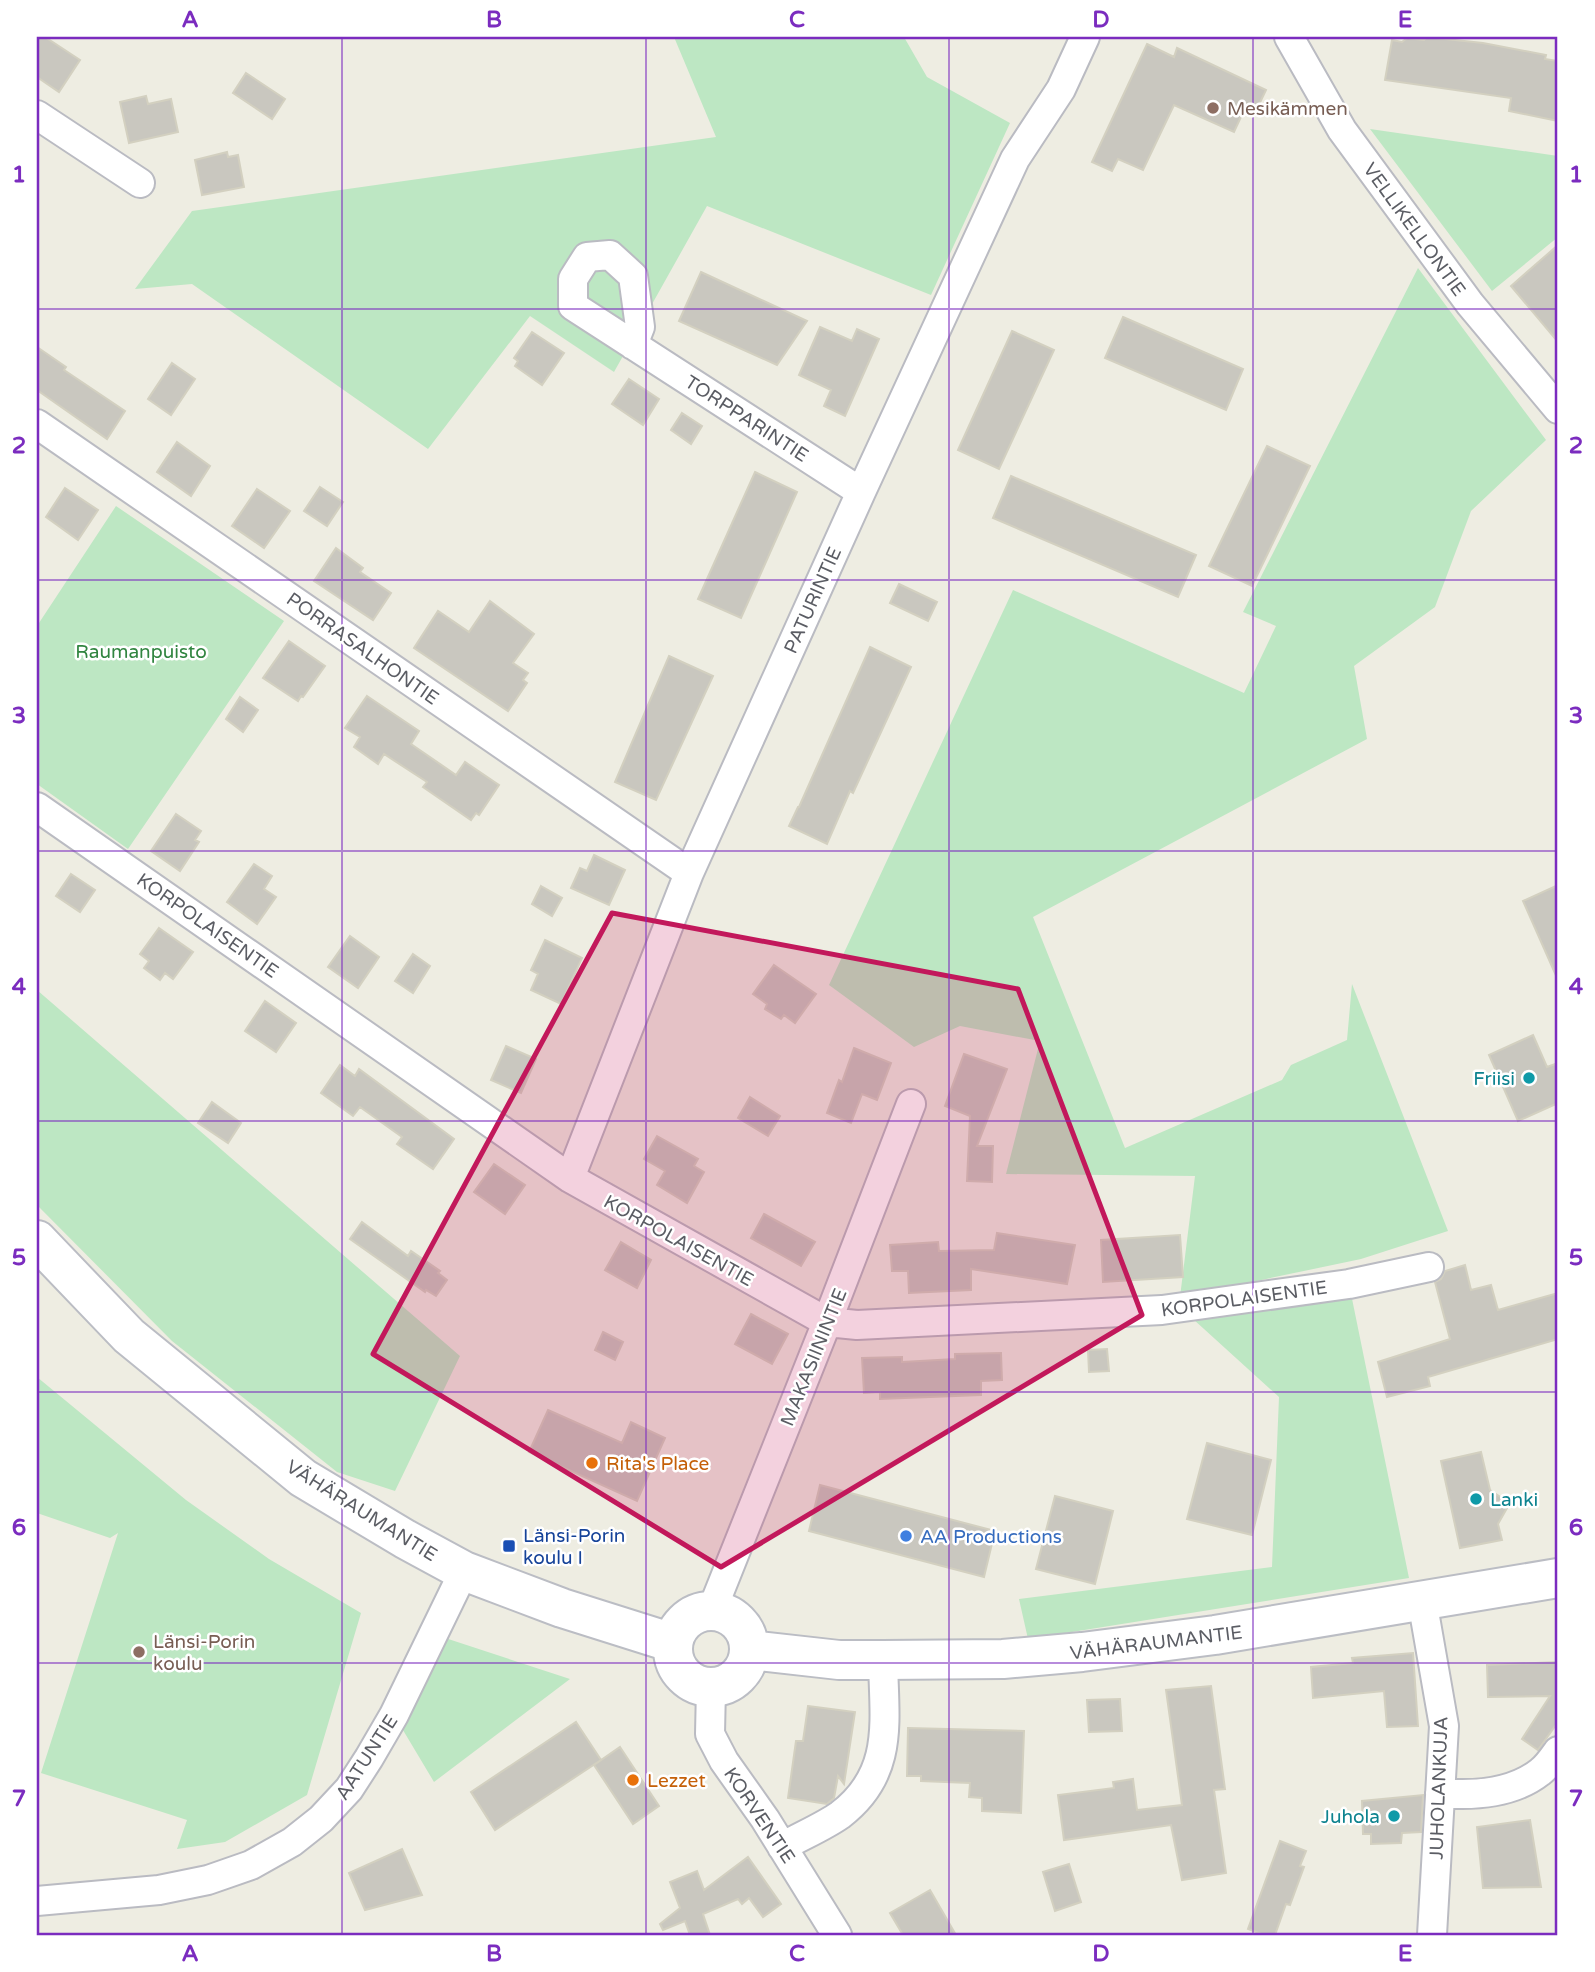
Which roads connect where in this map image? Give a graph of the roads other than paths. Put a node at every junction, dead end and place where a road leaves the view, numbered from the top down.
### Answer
1 (1085, 37) edge
2 (1289, 37) edge
3 (37, 115) edge
4 (140, 183) dead end
5 (633, 345) dead end
6 (1558, 409) edge
7 (37, 424) edge
8 (861, 492) junction
9 (37, 807) edge
10 (689, 873) junction
11 (911, 1104) dead end
12 (570, 1178) junction
13 (37, 1240) edge
14 (1429, 1267) dead end
15 (827, 1322) junction
16 (464, 1571) junction
17 (1558, 1578) edge
18 (1422, 1600) junction
19 (712, 1610) junction
20 (673, 1643) junction
21 (750, 1650) junction
22 (883, 1660) junction
23 (711, 1687) junction
24 (1558, 1751) edge
25 (1440, 1793) junction
26 (782, 1847) junction
27 (37, 1901) edge
28 (837, 1935) edge
29 (1432, 1935) edge

1 - 8 street, PATURINTIE
2 - 6 street, VELLIKELLONTIE
3 - 4 street
5 - 8 street, TORPPARINTIE
7 - 10 street, PORRASALHONTIE
8 - 10 street, PATURINTIE
9 - 12 street, KORPOLAISENTIE
10 - 12 street, PATURINTIE
11 - 15 street, MAKASIININTIE
12 - 15 street, KORPOLAISENTIE
13 - 16 main road, VÄHÄRAUMANTIE
14 - 15 street, KORPOLAISENTIE
15 - 19 street, MAKASIININTIE
16 - 20 main road, VÄHÄRAUMANTIE
16 - 27 street, AATUNTIE
17 - 18 main road, VÄHÄRAUMANTIE
18 - 22 main road, VÄHÄRAUMANTIE
18 - 25 street, JUHOLANKUJA
19 - 20 main road
19 - 21 main road
20 - 23 main road
21 - 22 main road, VÄHÄRAUMANTIE
21 - 23 main road
22 - 26 street
23 - 26 street, KORVENTIE
24 - 25 street
25 - 29 street, JUHOLANKUJA
26 - 28 street, KORVENTIE

